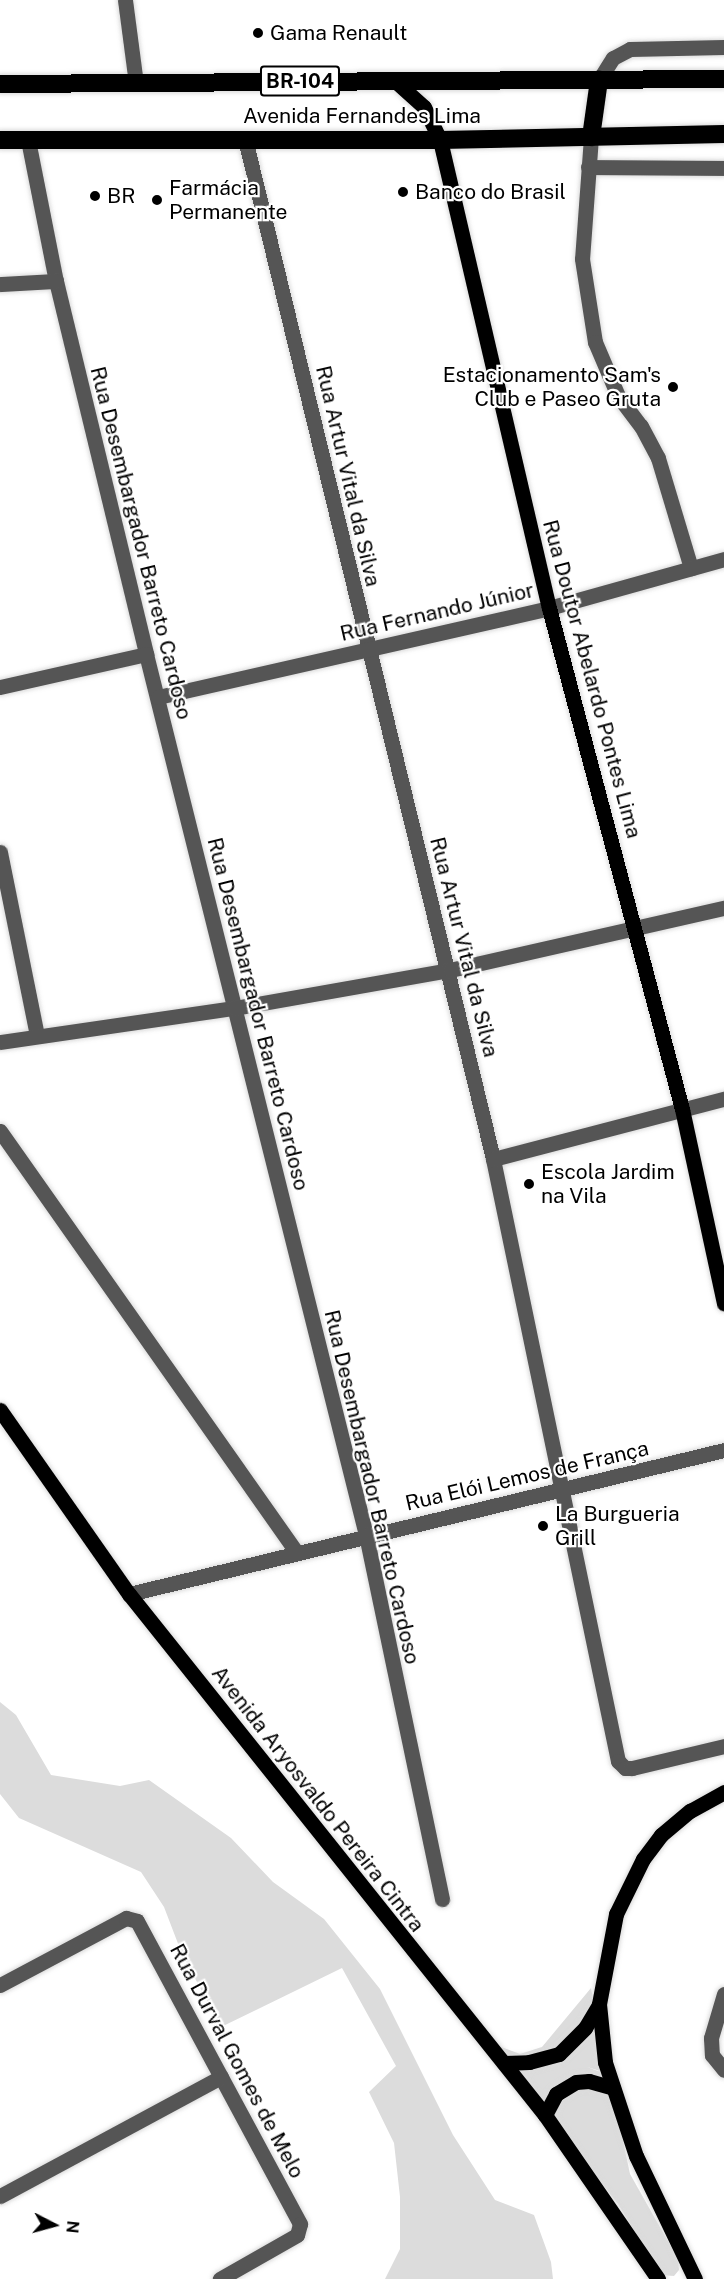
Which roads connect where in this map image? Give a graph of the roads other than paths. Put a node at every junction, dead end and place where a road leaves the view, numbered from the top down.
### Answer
1 (125, 0) edge
2 (724, 48) edge
3 (724, 79) edge
4 (394, 80) junction
5 (599, 80) junction
6 (136, 83) junction
7 (0, 84) edge
8 (724, 134) edge
9 (591, 137) junction
10 (245, 139) junction
11 (28, 140) junction
12 (440, 140) junction
13 (0, 141) edge
14 (588, 167) junction
15 (724, 168) edge
16 (56, 281) junction
17 (0, 284) edge
18 (724, 559) edge
19 (691, 568) junction
20 (549, 608) junction
21 (368, 651) junction
22 (146, 654) junction
23 (0, 687) edge
24 (158, 697) junction
25 (0, 852) edge
26 (724, 908) edge
27 (636, 928) junction
28 (450, 970) junction
29 (234, 1008) junction
30 (37, 1035) junction
31 (0, 1041) edge
32 (724, 1099) edge
33 (682, 1109) junction
34 (0, 1131) edge
35 (493, 1159) junction
36 (724, 1304) edge
37 (0, 1410) edge
38 (724, 1450) edge
39 (565, 1491) junction
40 (366, 1535) junction
41 (297, 1553) junction
42 (129, 1594) junction
43 (724, 1746) edge
44 (724, 1792) edge
45 (442, 1899) dead end
46 (0, 1985) edge
47 (724, 1994) edge
48 (599, 2004) junction
49 (504, 2063) junction
50 (724, 2070) edge
51 (221, 2078) junction
52 (613, 2088) junction
53 (545, 2115) junction
54 (0, 2196) edge
55 (220, 2279) edge
56 (658, 2279) edge
57 (695, 2279) edge

1 - 6 street
2 - 5 street
3 - 5 highway, Avenida Fernandes Lima / BR-104
4 - 5 highway, Avenida Fernandes Lima / BR-104
4 - 6 highway, Avenida Fernandes Lima / BR-104
4 - 12 main road, Rua Doutor Abelardo Pontes Lima
5 - 9 highway
6 - 7 highway, Avenida Fernandes Lima / BR-104
8 - 9 highway, Avenida Fernandes Lima
9 - 12 highway, Avenida Fernandes Lima
9 - 14 street
10 - 11 highway, Avenida Fernandes Lima
10 - 12 highway, Avenida Fernandes Lima
10 - 21 street, Rua Artur Vital da Silva
11 - 13 highway, Avenida Fernandes Lima
11 - 16 street, Rua Desembargador Barreto Cardoso
12 - 20 main road, Rua Doutor Abelardo Pontes Lima
14 - 15 street
14 - 19 street
16 - 17 street
16 - 22 street, Rua Desembargador Barreto Cardoso
18 - 19 street, Rua Fernando Júnior
19 - 20 street, Rua Fernando Júnior
20 - 21 street, Rua Fernando Júnior
20 - 27 main road, Rua Doutor Abelardo Pontes Lima
21 - 24 street, Rua Fernando Júnior
21 - 28 street, Rua Artur Vital da Silva
22 - 23 street
22 - 24 street, Rua Desembargador Barreto Cardoso
24 - 29 street, Rua Desembargador Barreto Cardoso
25 - 30 street
26 - 27 street
27 - 28 street
27 - 33 main road, Rua Doutor Abelardo Pontes Lima
28 - 29 street
28 - 35 street, Rua Artur Vital da Silva
29 - 30 street
29 - 40 street, Rua Desembargador Barreto Cardoso
30 - 31 street
32 - 33 street
33 - 35 street
33 - 36 main road, Rua Doutor Abelardo Pontes Lima
34 - 41 street
35 - 39 street, Rua Artur Vital da Silva
37 - 42 main road, Avenida Aryosvaldo Pereira Cintra
38 - 39 street, Rua Elói Lemos de França
39 - 40 street, Rua Elói Lemos de França
39 - 43 street, Rua Artur Vital da Silva
40 - 41 street, Rua Elói Lemos de França
40 - 45 street, Rua Desembargador Barreto Cardoso
41 - 42 street, Rua Elói Lemos de França
42 - 49 main road, Avenida Aryosvaldo Pereira Cintra
44 - 48 main road
46 - 51 street, Rua Durval Gomes de Melo
47 - 50 street
48 - 49 main road
48 - 52 main road
49 - 53 main road, Avenida Aryosvaldo Pereira Cintra
51 - 54 street
51 - 55 street, Rua Durval Gomes de Melo
52 - 53 main road
52 - 57 main road
53 - 56 main road, Avenida Aryosvaldo Pereira Cintra

